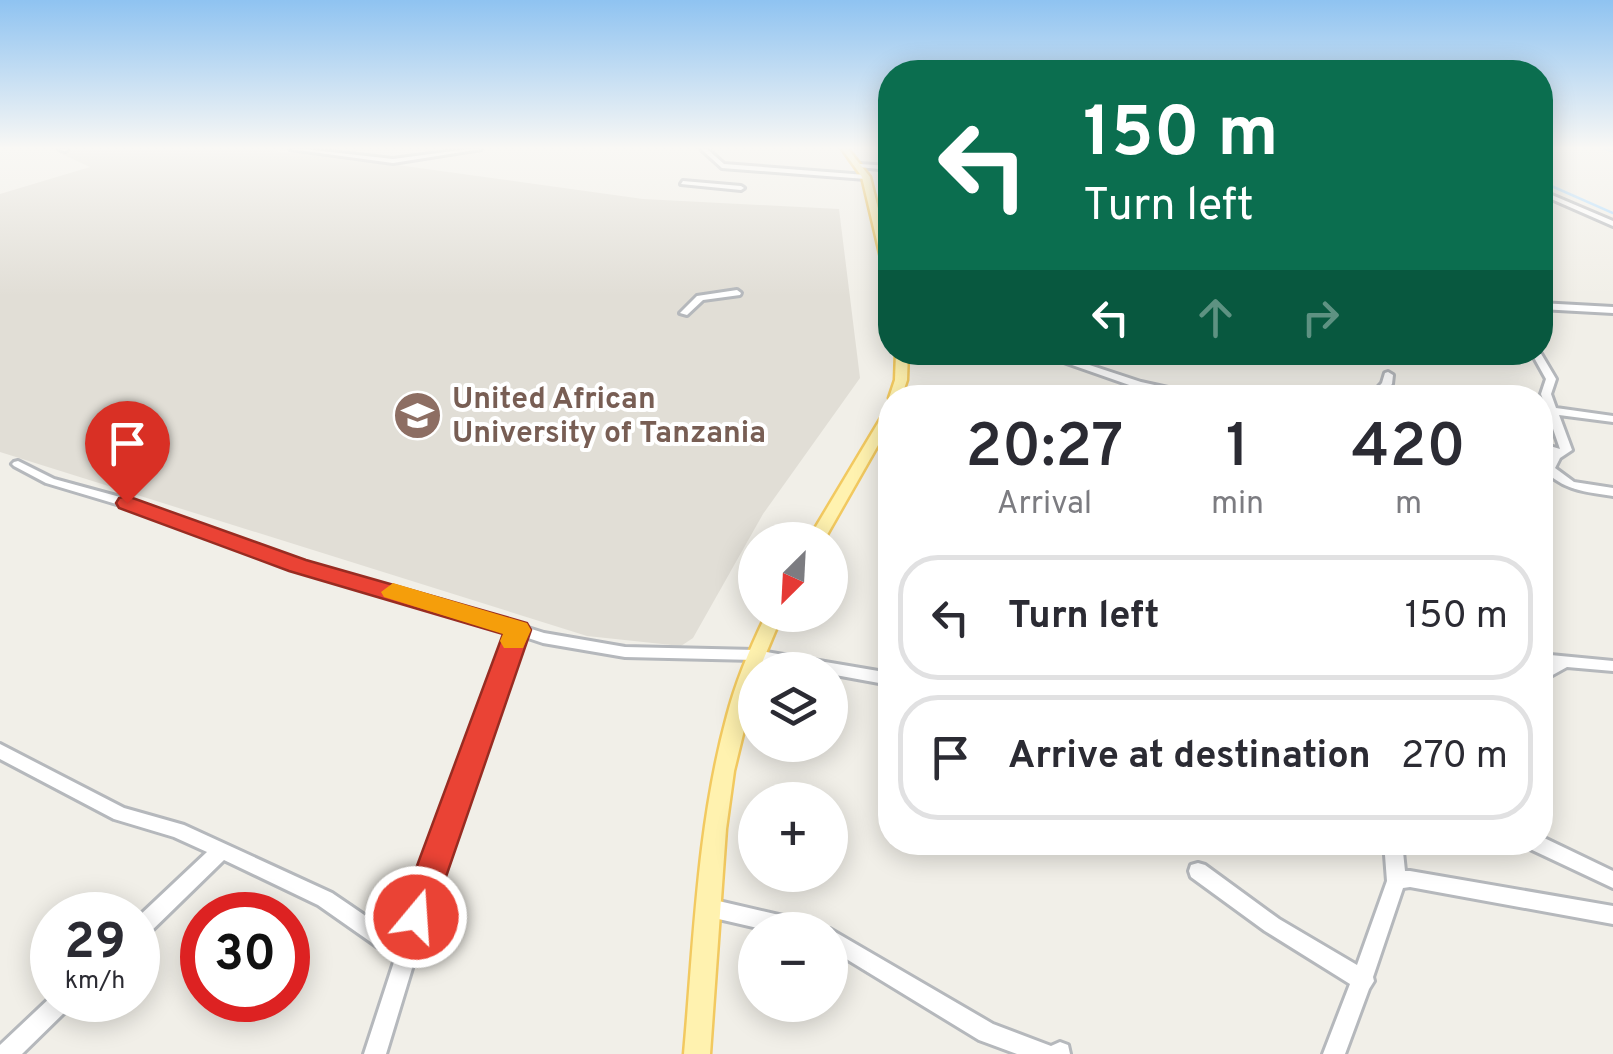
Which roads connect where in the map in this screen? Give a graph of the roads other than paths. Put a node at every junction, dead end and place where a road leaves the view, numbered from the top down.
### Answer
1 (871, 198) edge
2 (1554, 198) edge
3 (1613, 224) edge
4 (878, 226) edge
5 (737, 293) dead end
6 (1553, 307) edge
7 (1613, 310) edge
8 (684, 313) dead end
9 (1078, 365) edge
10 (1388, 375) dead end
11 (1139, 385) edge
12 (1386, 385) edge
13 (1553, 410) edge
14 (1553, 413) edge
15 (1613, 420) edge
16 (878, 433) edge
17 (1553, 453) edge
18 (1558, 456) junction
19 (1553, 463) edge
20 (18, 464) dead end
21 (1553, 472) edge
22 (1613, 492) edge
23 (826, 522) edge
24 (518, 630) junction
25 (738, 655) edge
26 (1553, 660) edge
27 (1567, 661) junction
28 (1613, 666) edge
29 (1553, 669) edge
30 (848, 672) edge
31 (878, 677) edge
32 (738, 725) edge
33 (0, 750) edge
34 (222, 850) junction
35 (1553, 851) edge
36 (1394, 855) edge
37 (1198, 871) dead end
38 (1613, 880) edge
39 (1396, 881) junction
40 (710, 908) junction
41 (160, 909) edge
42 (738, 914) edge
43 (1613, 915) edge
44 (848, 949) edge
45 (404, 954) junction
46 (1364, 981) junction
47 (40, 1022) edge
48 (6, 1054) edge
49 (376, 1054) edge
50 (697, 1054) edge
51 (1045, 1054) edge
52 (1334, 1054) edge

1 - 4 main road
2 - 3 street
5 - 8 street
6 - 7 street
9 - 11 street
10 - 12 street
13 - 15 street
14 - 18 street
16 - 23 main road
17 - 18 street
18 - 19 street
20 - 24 street
21 - 22 street
24 - 25 street
24 - 45 street
26 - 27 street
27 - 28 street
27 - 29 street
30 - 31 street
32 - 40 main road
33 - 34 street
34 - 41 street
34 - 45 street
35 - 38 street
36 - 39 street
37 - 46 street
39 - 43 street
39 - 46 street
40 - 42 street
40 - 50 main road
44 - 51 street
45 - 49 street
46 - 52 street
47 - 48 street

